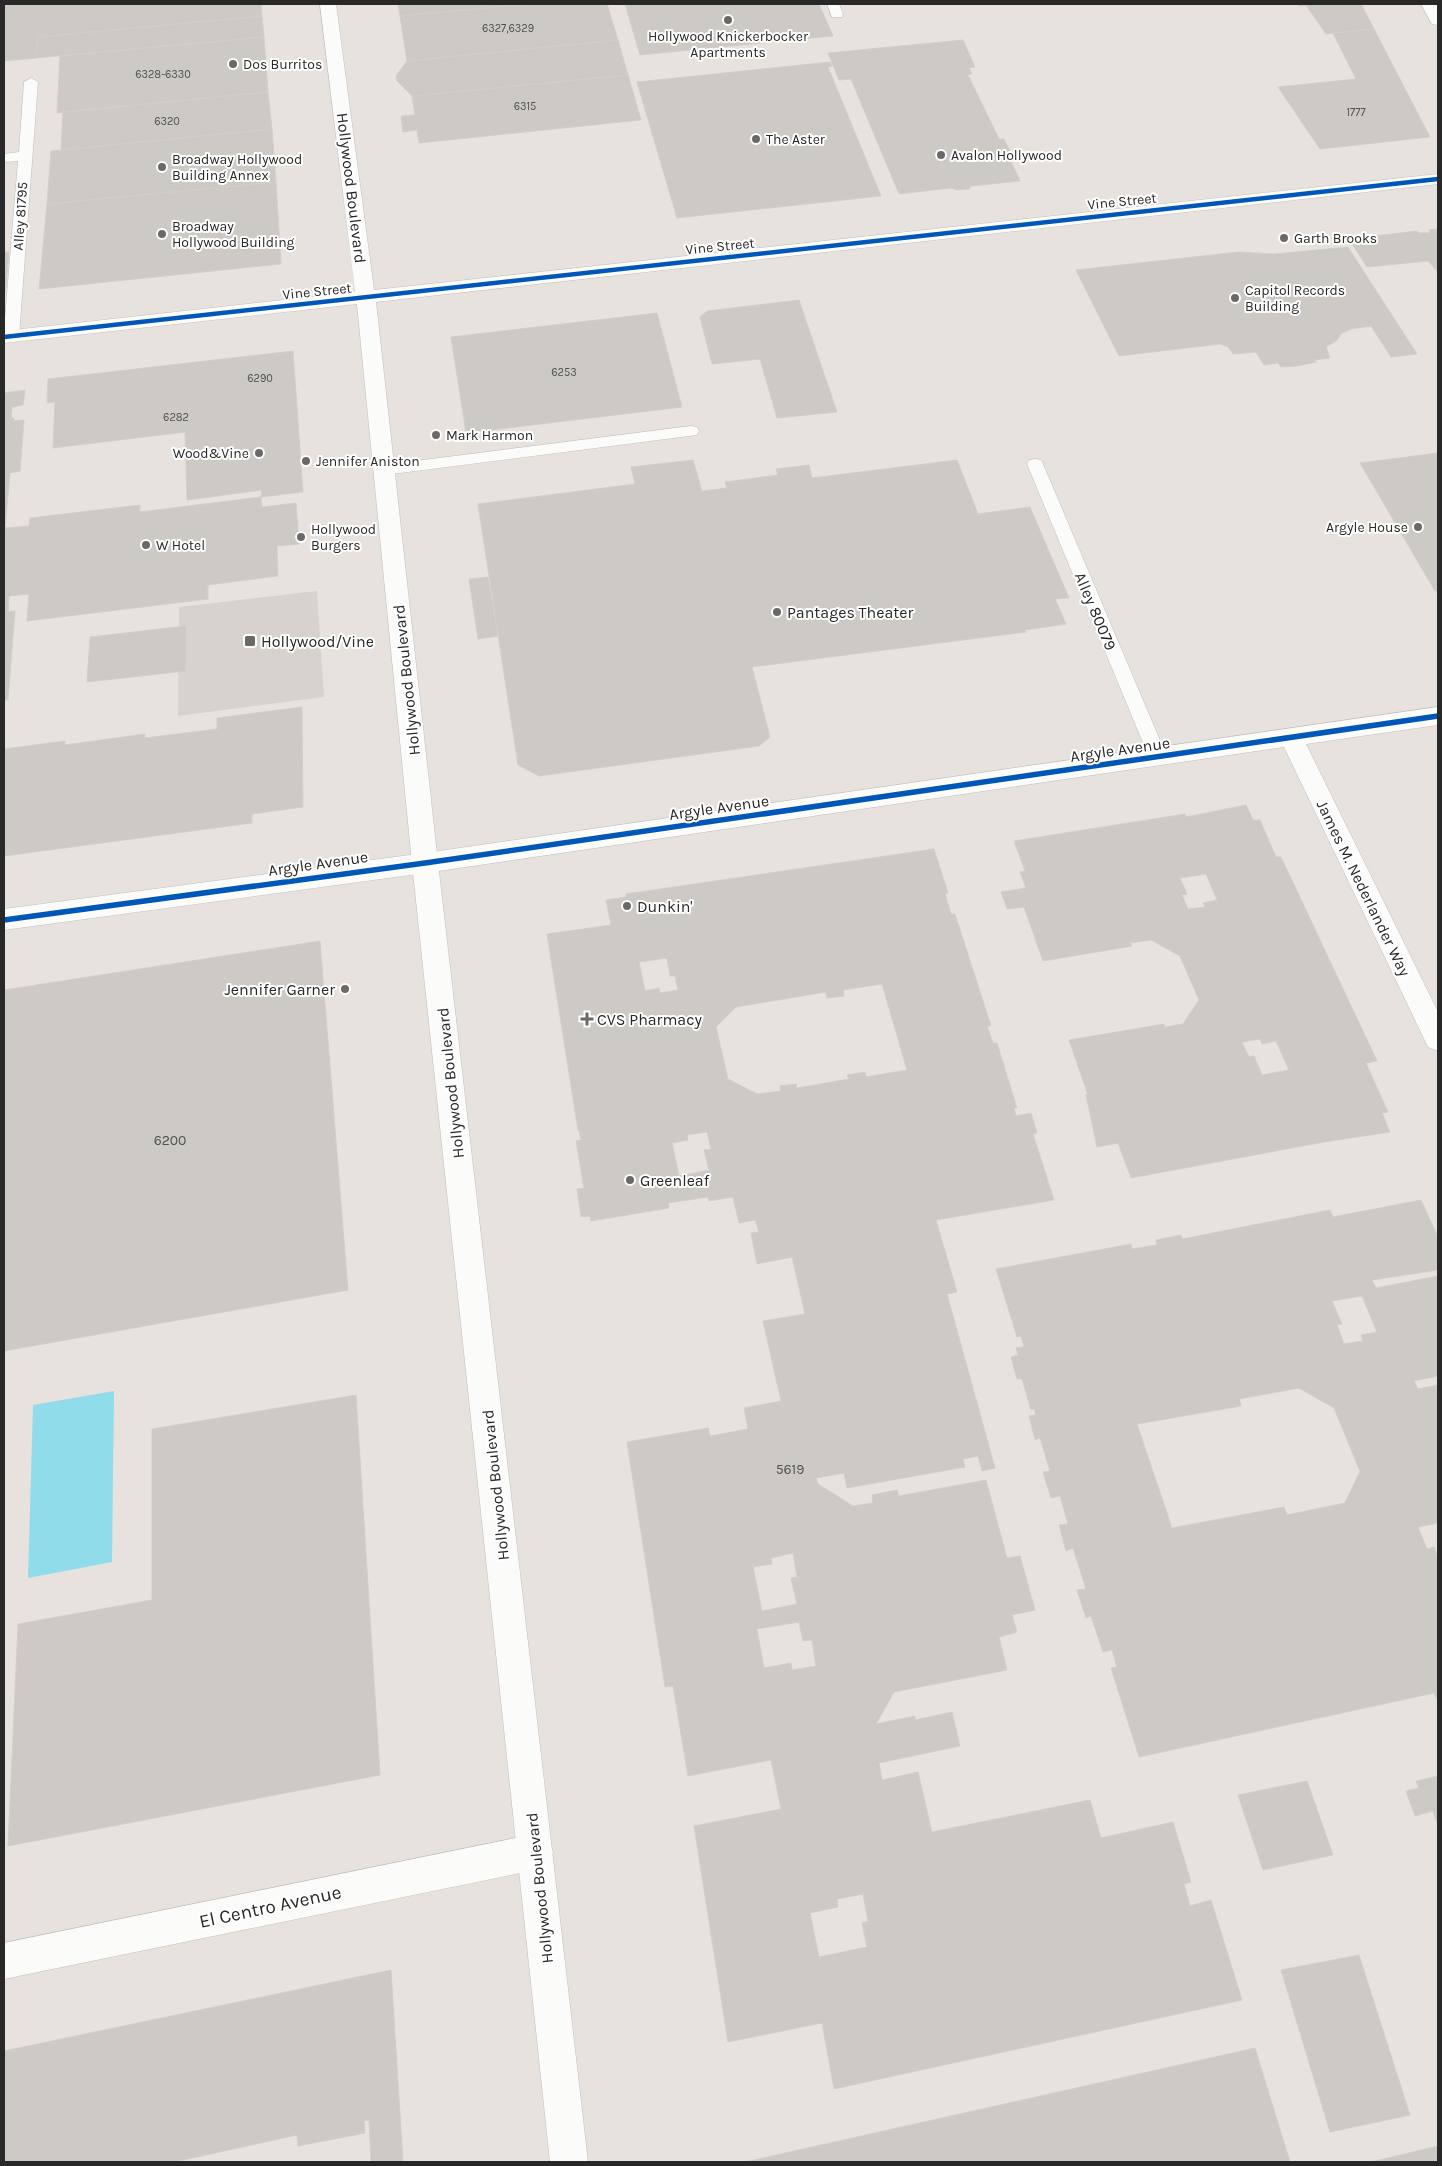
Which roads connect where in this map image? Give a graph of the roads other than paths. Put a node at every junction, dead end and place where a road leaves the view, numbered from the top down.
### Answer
1 (328, 4) edge
2 (1429, 4) edge
3 (1438, 20) edge
4 (31, 82) dead end
5 (25, 156) junction
6 (4, 158) edge
7 (1438, 179) edge
8 (365, 298) junction
9 (8, 337) edge
10 (691, 432) dead end
11 (1035, 464) dead end
12 (384, 470) junction
13 (1438, 716) edge
14 (1291, 738) junction
15 (1158, 757) junction
16 (425, 863) junction
17 (4, 920) edge
18 (1438, 1039) edge
19 (536, 1852) junction
20 (4, 1961) edge
21 (569, 2162) edge

1 - 8 main road, Hollywood Boulevard
2 - 3 main road
4 - 5 lane, Alley 81795
5 - 6 lane
5 - 9 lane, Alley 81795
7 - 8 main road, Vine Street
8 - 9 main road, Vine Street
8 - 12 main road, Hollywood Boulevard
10 - 12 lane
11 - 15 lane, Alley 80079
12 - 16 main road, Hollywood Boulevard
13 - 14 main road, Argyle Avenue
14 - 15 main road, Argyle Avenue
14 - 18 main road, James M. Nederlander Way
15 - 16 main road, Argyle Avenue
16 - 17 main road, Argyle Avenue
16 - 19 main road, Hollywood Boulevard
19 - 20 main road, El Centro Avenue
19 - 21 main road, Hollywood Boulevard

